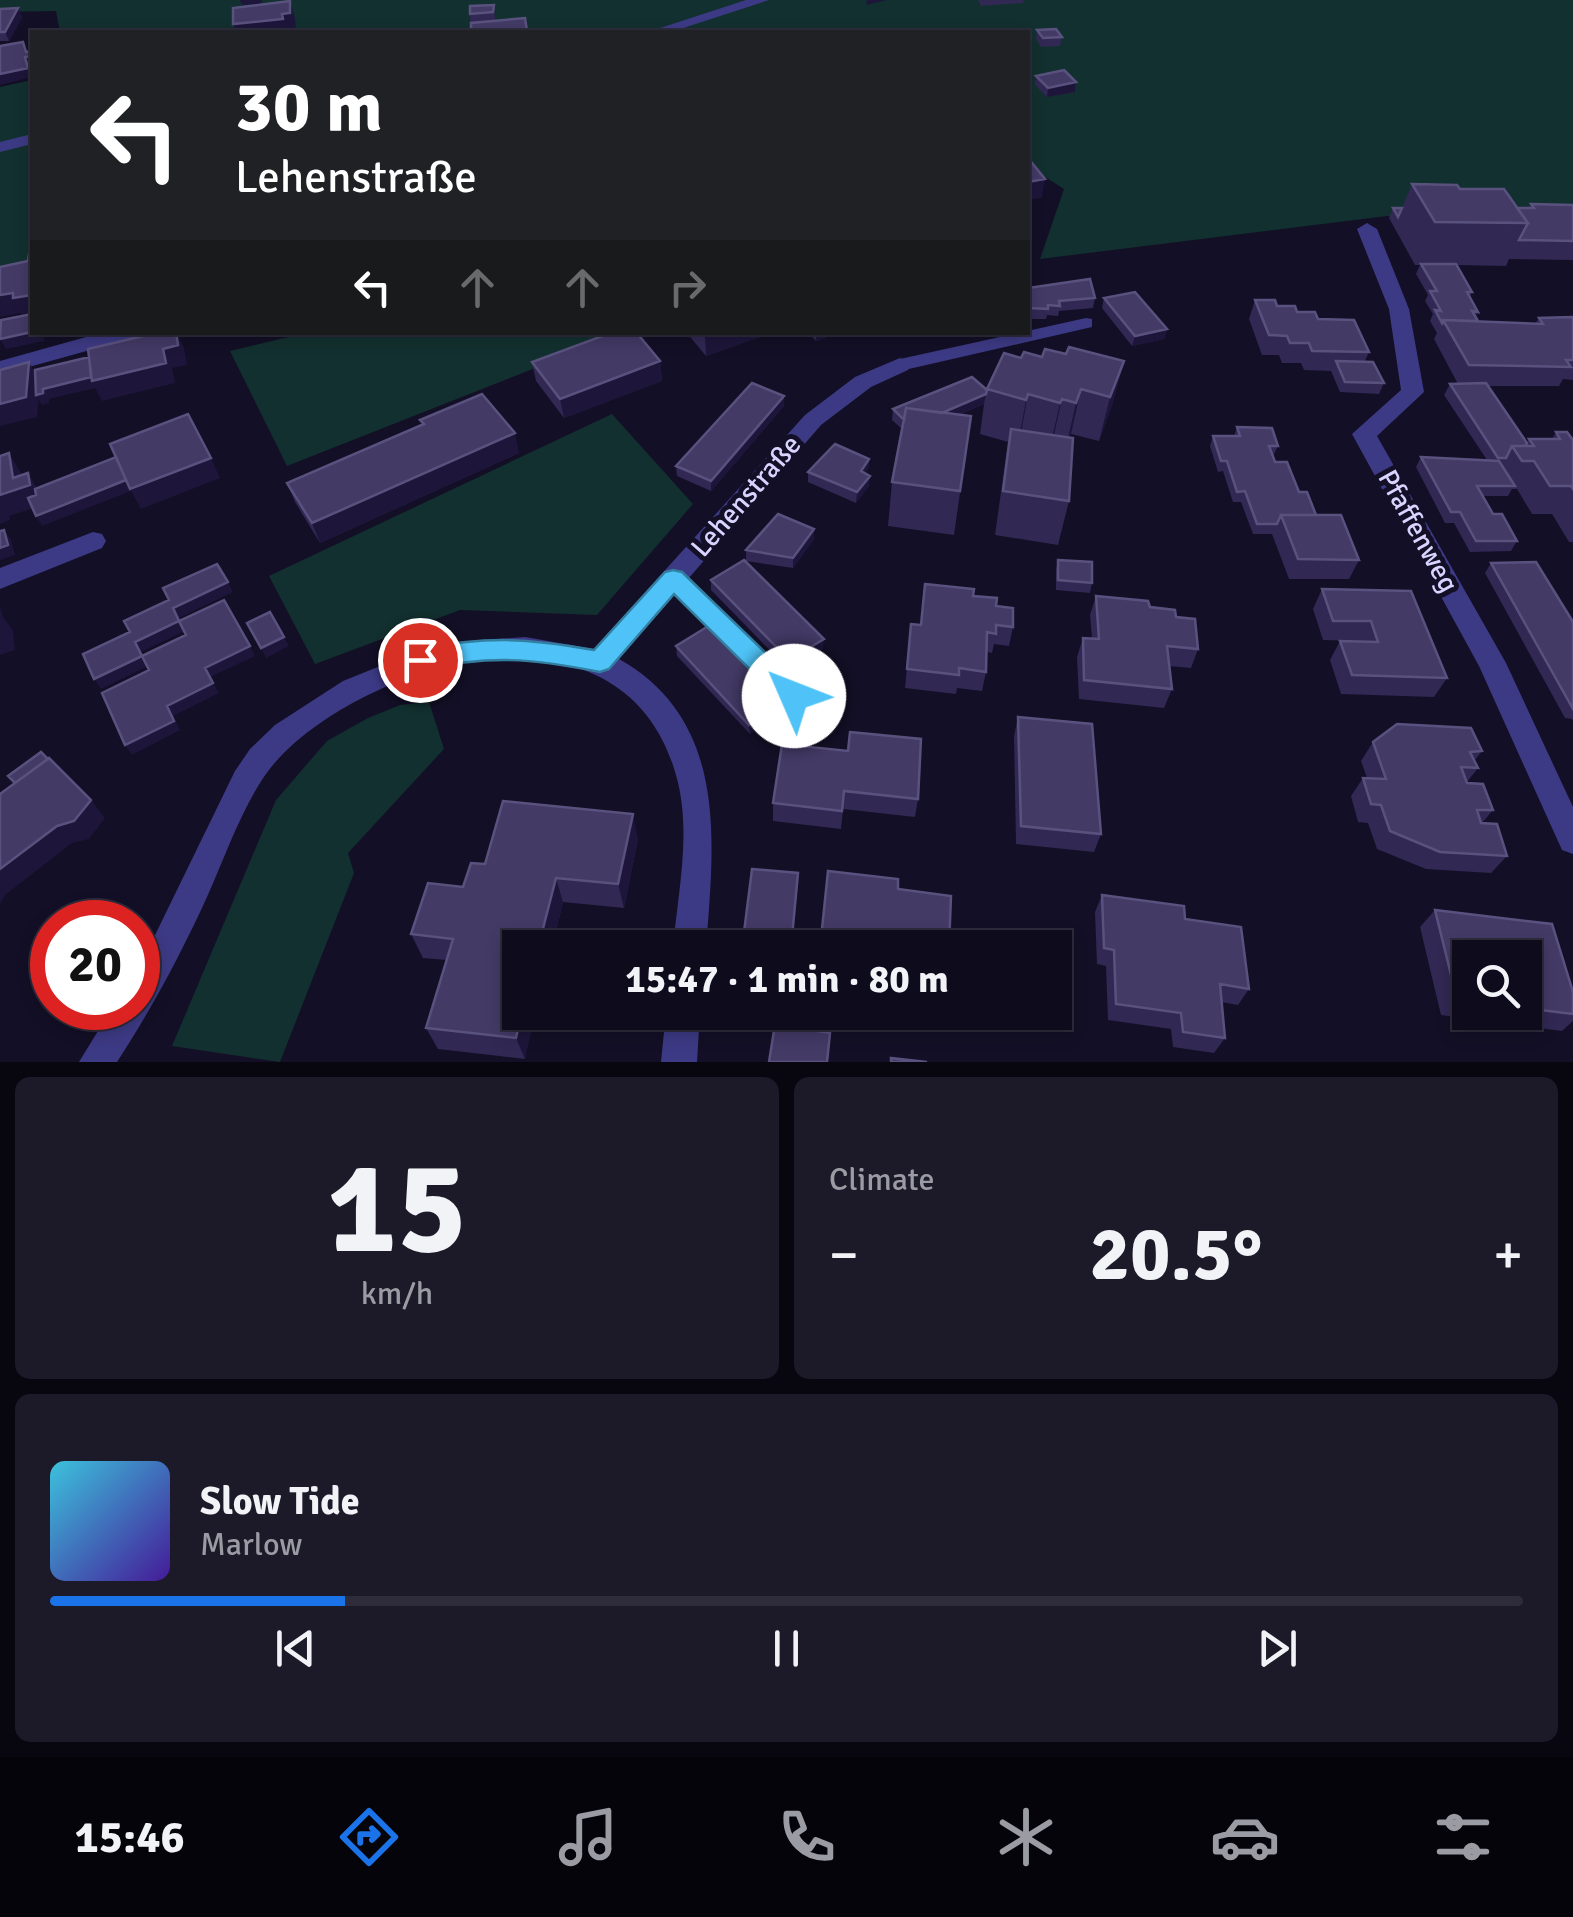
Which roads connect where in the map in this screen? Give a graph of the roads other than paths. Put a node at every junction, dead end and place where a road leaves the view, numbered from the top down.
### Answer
1 (762, 0) edge
2 (663, 30) edge
3 (30, 140) edge
4 (0, 147) edge
5 (1367, 230) dead end
6 (1086, 323) dead end
7 (119, 335) edge
8 (900, 365) joint
9 (0, 368) edge
10 (93, 541) dead end
11 (673, 578) junction
12 (0, 579) edge
13 (600, 662) junction
14 (794, 696) dead end
15 (1573, 840) edge
16 (690, 930) edge
17 (160, 963) edge
18 (118, 1030) edge
19 (682, 1030) edge
20 (97, 1062) edge
21 (679, 1062) edge

1 - 2 street
3 - 4 street
5 - 15 street, Pfaffenweg
6 - 8 lane
7 - 9 street
8 - 11 street, Lehenstraße
10 - 12 street
11 - 13 street, Lehenstraße
11 - 14 lane
13 - 16 street
13 - 17 street
18 - 20 street
19 - 21 street

